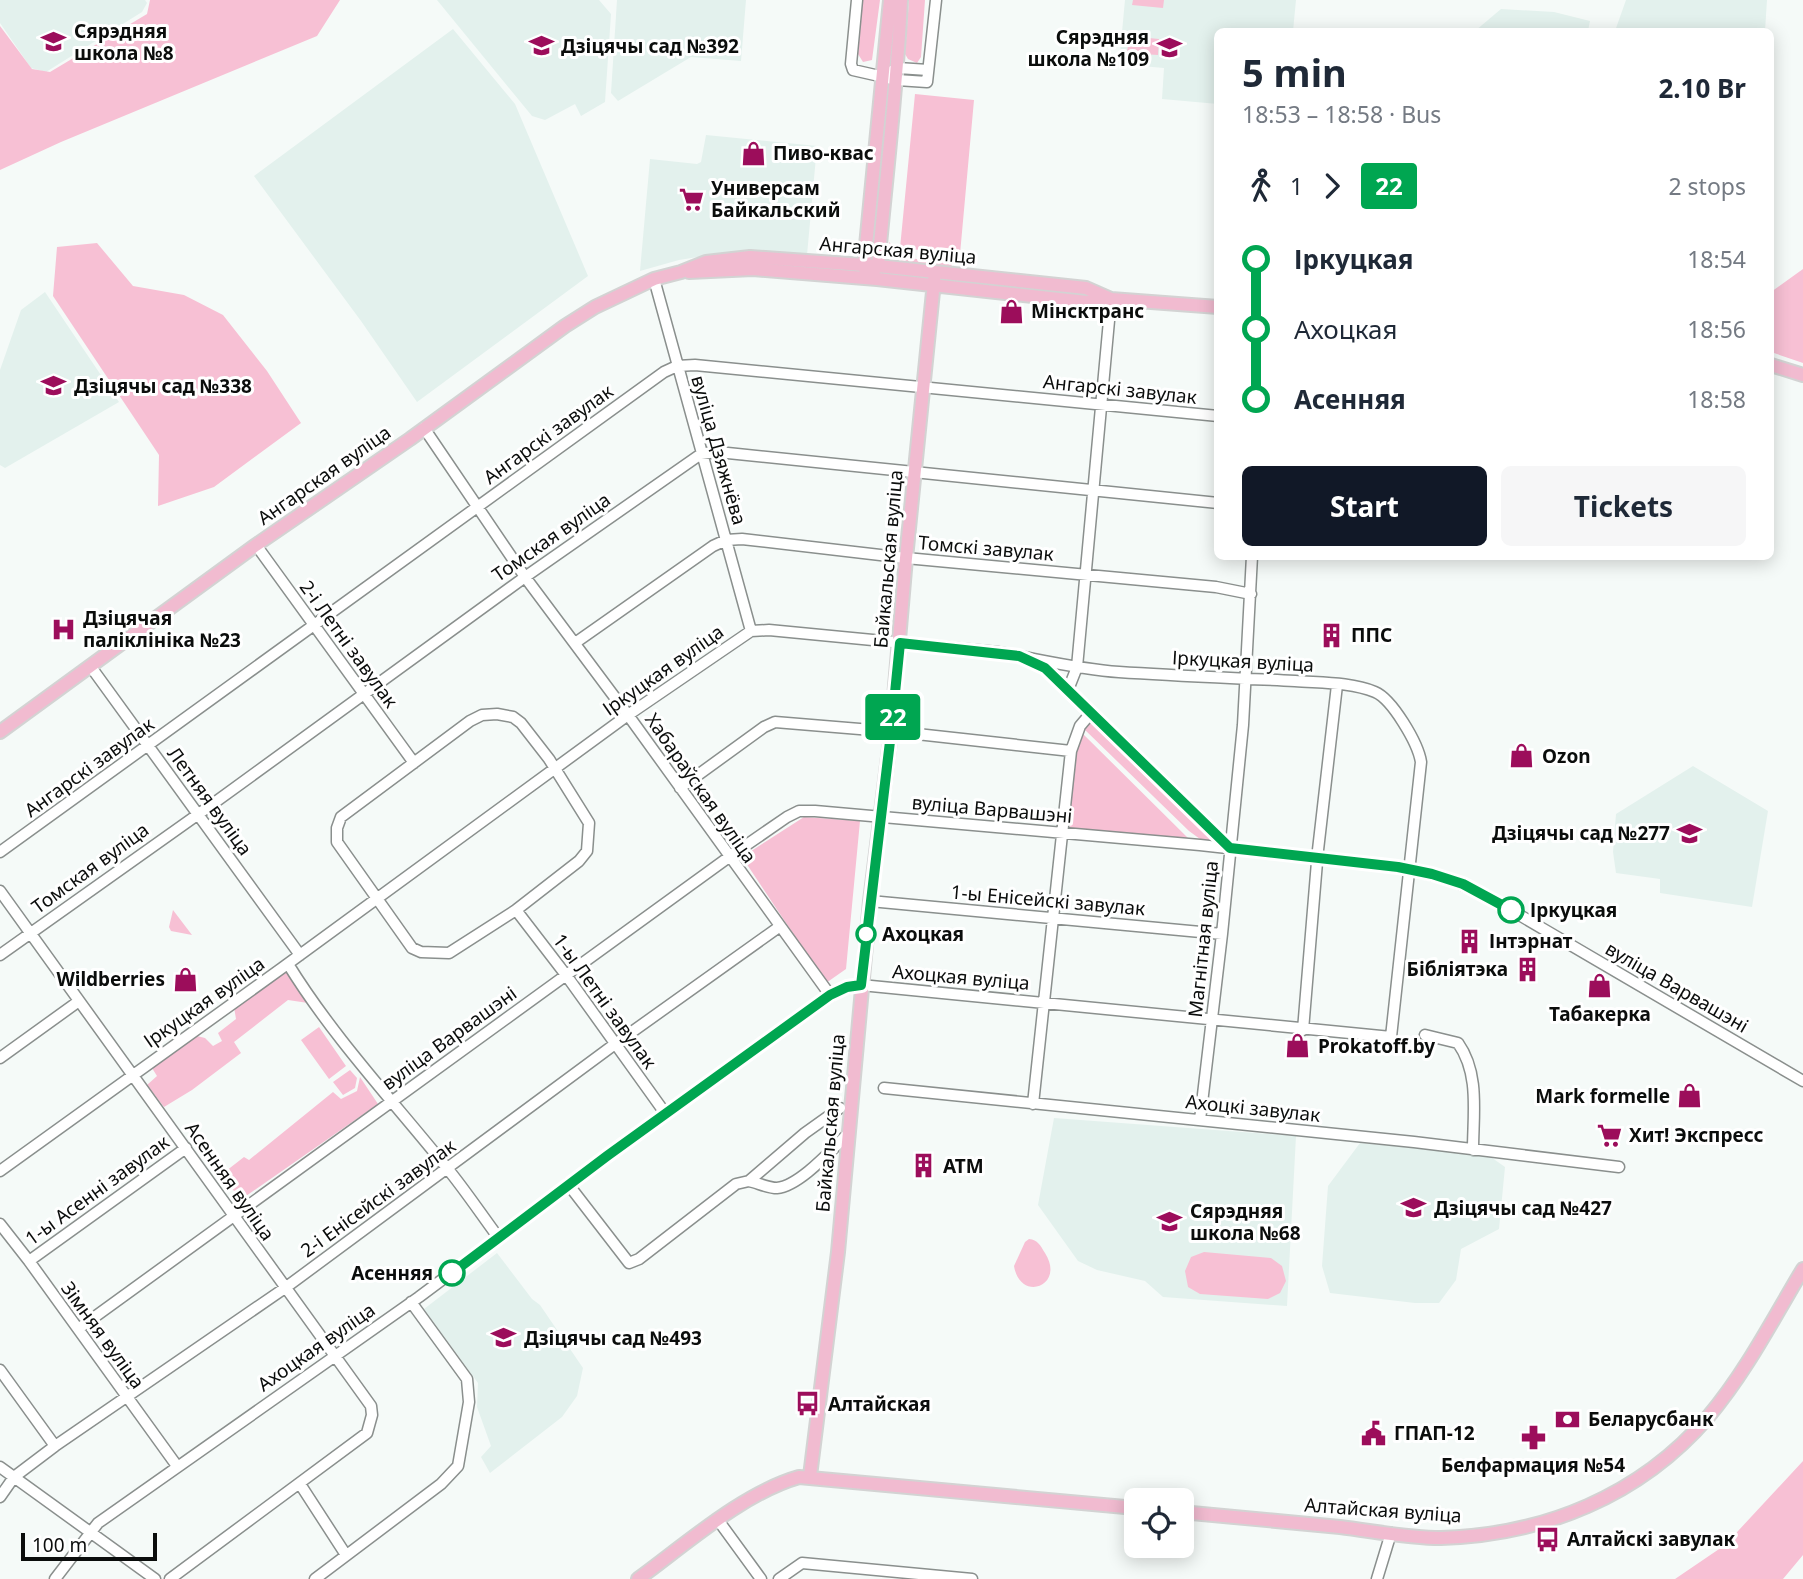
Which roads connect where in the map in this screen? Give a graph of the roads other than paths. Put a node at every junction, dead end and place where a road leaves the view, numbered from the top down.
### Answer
1 (857, 0) edge
2 (890, 0) edge
3 (901, 0) edge
4 (936, 0) edge
5 (928, 70) junction
6 (897, 74) junction
7 (883, 76) junction
8 (878, 267) junction
9 (866, 272) junction
10 (934, 278) junction
11 (654, 279) junction
12 (1111, 299) junction
13 (1214, 307) edge
14 (677, 366) junction
15 (1774, 366) edge
16 (1803, 375) edge
17 (923, 386) junction
18 (1101, 404) junction
19 (1214, 416) edge
20 (424, 428) junction
21 (701, 454) junction
22 (915, 473) junction
23 (1092, 490) junction
24 (1214, 503) edge
25 (476, 507) junction
26 (726, 540) junction
27 (256, 545) junction
28 (906, 558) junction
29 (1252, 560) edge
30 (1085, 575) junction
31 (525, 577) junction
32 (1251, 594) junction
33 (312, 625) junction
34 (751, 631) junction
35 (575, 643) junction
36 (900, 643) junction
37 (1031, 660) junction
38 (91, 667) junction
39 (1077, 667) junction
40 (1245, 678) junction
41 (1337, 685) junction
42 (1068, 690) junction
43 (363, 694) junction
44 (1091, 713) junction
45 (628, 715) junction
46 (0, 733) edge
47 (891, 733) junction
48 (148, 746) junction
49 (1071, 751) junction
50 (414, 763) junction
51 (556, 769) junction
52 (680, 788) junction
53 (197, 813) junction
54 (880, 816) junction
55 (1063, 832) junction
56 (1230, 848) junction
57 (0, 852) edge
58 (729, 857) junction
59 (1317, 859) junction
60 (1409, 869) junction
61 (0, 891) edge
62 (377, 898) junction
63 (870, 901) junction
64 (516, 909) junction
65 (1053, 917) junction
66 (779, 927) junction
67 (30, 933) junction
68 (1223, 934) junction
69 (0, 955) edge
70 (300, 955) junction
71 (288, 964) junction
72 (566, 975) junction
73 (861, 985) junction
74 (830, 995) junction
75 (79, 1000) junction
76 (1044, 1002) junction
77 (1212, 1021) junction
78 (1303, 1030) junction
79 (1424, 1035) dead end
80 (615, 1044) junction
81 (0, 1058) edge
82 (133, 1075) junction
83 (1803, 1081) edge
84 (884, 1088) dead end
85 (390, 1102) junction
86 (1032, 1104) junction
87 (840, 1108) dead end
88 (665, 1113) junction
89 (1200, 1120) junction
90 (849, 1133) junction
91 (186, 1147) junction
92 (1473, 1150) junction
93 (1619, 1167) dead end
94 (447, 1168) junction
95 (0, 1171) edge
96 (749, 1181) junction
97 (568, 1184) junction
98 (234, 1217) junction
99 (0, 1224) edge
100 (498, 1237) junction
101 (29, 1261) junction
102 (1803, 1269) edge
103 (285, 1288) junction
104 (411, 1302) junction
105 (78, 1329) junction
106 (335, 1355) junction
107 (0, 1370) edge
108 (127, 1397) junction
109 (55, 1446) junction
110 (177, 1466) junction
111 (0, 1467) edge
112 (810, 1476) junction
113 (14, 1477) junction
114 (300, 1484) junction
115 (0, 1497) edge
116 (1124, 1507) edge
117 (1194, 1513) edge
118 (718, 1520) junction
119 (1391, 1533) junction
120 (90, 1534) junction
121 (346, 1555) junction
122 (55, 1579) edge
123 (155, 1579) edge
124 (170, 1579) edge
125 (315, 1579) edge
126 (638, 1579) edge
127 (761, 1579) edge
128 (779, 1579) edge
129 (972, 1579) edge
130 (1377, 1579) edge

1 - 7 street
2 - 7 main road
3 - 6 main road
4 - 5 street
5 - 6 street
5 - 6 street
6 - 7 street
6 - 8 main road
7 - 9 main road
8 - 9 main road, Ангарская вуліца
8 - 10 main road, Ангарская вуліца
9 - 10 main road, Ангарская вуліца
9 - 11 main road, Ангарская вуліца
10 - 12 main road, Ангарская вуліца
10 - 17 main road, Байкальская вуліца
11 - 14 street, вуліца Дзяжнёва
11 - 20 main road, Ангарская вуліца
12 - 13 main road, Ангарская вуліца
12 - 18 street
14 - 17 street, Ангарскі завулак
14 - 21 street, вуліца Дзяжнёва
14 - 25 street, Ангарскі завулак
15 - 16 main road
17 - 18 street, Ангарскі завулак
17 - 22 main road, Байкальская вуліца
18 - 19 street, Ангарскі завулак
18 - 23 street
20 - 25 street, Хабараўская вуліца
20 - 27 main road, Ангарская вуліца
21 - 22 street
21 - 26 street, вуліца Дзяжнёва
21 - 31 street, Томская вуліца
22 - 23 street
22 - 28 main road, Байкальская вуліца
23 - 24 street
23 - 30 street
25 - 31 street, Хабараўская вуліца
25 - 33 street, Ангарскі завулак
26 - 28 street, Томскі завулак
26 - 34 street, вуліца Дзяжнёва
26 - 35 street
27 - 33 street, 2-і Летні завулак
27 - 38 main road, Ангарская вуліца
28 - 30 street, Томскі завулак
28 - 36 main road, Байкальская вуліца
29 - 32 street, Магнітная вуліца
30 - 32 street, Томскі завулак
30 - 39 street
31 - 35 street, Хабараўская вуліца
31 - 43 street, Томская вуліца
32 - 40 street, Магнітная вуліца
33 - 43 street, 2-і Летні завулак
33 - 48 street, Ангарскі завулак
34 - 36 street, Іркуцкая вуліца
34 - 45 street, Іркуцкая вуліца
35 - 45 street, Хабараўская вуліца
36 - 37 street, Іркуцкая вуліца
36 - 47 main road, Байкальская вуліца
37 - 39 street, Іркуцкая вуліца
37 - 42 street
38 - 46 main road, Ангарская вуліца
38 - 48 street, Летняя вуліца
39 - 40 street, Іркуцкая вуліца
39 - 42 street
40 - 41 street, Іркуцкая вуліца
40 - 56 street, Магнітная вуліца
41 - 59 street
41 - 60 street, Іркуцкая вуліца
42 - 44 street
43 - 50 street, 2-і Летні завулак
43 - 53 street, Томская вуліца
44 - 49 street
44 - 56 street
45 - 51 street, Іркуцкая вуліца
45 - 52 street, Хабараўская вуліца
47 - 49 street
47 - 52 street
47 - 54 main road, Байкальская вуліца
48 - 53 street, Летняя вуліца
48 - 57 street, Ангарскі завулак
49 - 55 street
50 - 51 street
50 - 62 street
51 - 62 street, Іркуцкая вуліца
51 - 64 street
52 - 58 street, Хабараўская вуліца
53 - 67 street, Томская вуліца
53 - 70 street, Летняя вуліца
54 - 55 street, вуліца Варвашэні
54 - 58 street, вуліца Варвашэні
54 - 63 main road, Байкальская вуліца
55 - 56 street, вуліца Варвашэні
55 - 65 street
56 - 59 street, вуліца Варвашэні
56 - 68 street, Магнітная вуліца
58 - 66 street, Хабараўская вуліца
58 - 72 street, вуліца Варвашэні
59 - 60 street, вуліца Варвашэні
59 - 78 street
60 - 78 street, Ахоцкая вуліца
60 - 83 street, вуліца Варвашэні
61 - 67 street, Асенняя вуліца
62 - 64 street
62 - 70 street, Іркуцкая вуліца
63 - 65 street, 1-ы Енісейскі завулак
63 - 73 main road, Байкальская вуліца
64 - 72 street, 1-ы Летні завулак
65 - 68 street, 1-ы Енісейскі завулак
65 - 76 street
66 - 74 street, Хабараўская вуліца
66 - 80 street, 2-і Енісейскі завулак
67 - 69 street, Томская вуліца
67 - 75 street, Асенняя вуліца
68 - 77 street, Магнітная вуліца
70 - 71 street, Іркуцкая вуліца
71 - 82 street, Іркуцкая вуліца
71 - 85 street
72 - 80 street, 1-ы Летні завулак
72 - 85 street, вуліца Варвашэні
73 - 74 street, Ахоцкая вуліца
73 - 76 street, Ахоцкая вуліца
73 - 90 main road, Байкальская вуліца
74 - 88 street, Ахоцкая вуліца
75 - 81 street
75 - 82 street, Асенняя вуліца
76 - 77 street, Ахоцкая вуліца
76 - 86 street
77 - 78 street, Ахоцкая вуліца
77 - 89 street, Магнітная вуліца
79 - 92 street
80 - 88 street, 1-ы Летні завулак
80 - 94 street, 2-і Енісейскі завулак
82 - 91 street, Асенняя вуліца
82 - 95 street, Іркуцкая вуліца
84 - 86 street, Ахоцкі завулак
85 - 94 street
85 - 98 street, вуліца Варвашэні
86 - 89 street, Ахоцкі завулак
87 - 96 street
88 - 97 street, Ахоцкая вуліца
89 - 92 street, Ахоцкі завулак
90 - 96 street
90 - 112 main road, Байкальская вуліца
91 - 98 street, Асенняя вуліца
91 - 101 street, 1-ы Асенні завулак
92 - 93 street, Ахоцкі завулак
94 - 100 street
94 - 103 street, 2-і Енісейскі завулак
96 - 97 street
97 - 100 street, Ахоцкая вуліца
98 - 103 street, Асенняя вуліца
98 - 105 street, вуліца Варвашэні
99 - 101 street, Зімняя вуліца
100 - 104 street, Ахоцкая вуліца
101 - 105 street, Зімняя вуліца
102 - 119 main road, Алтайская вуліца
103 - 106 street, Асенняя вуліца
103 - 108 street, 2-і Енісейскі завулак
104 - 106 street, Ахоцкая вуліца
104 - 121 street
105 - 108 street, Зімняя вуліца
106 - 110 street, Ахоцкая вуліца
106 - 114 street, Асенняя вуліца
107 - 109 street
108 - 109 street, 2-і Енісейскі завулак
108 - 110 street, Зімняя вуліца
109 - 113 street, 2-і Енісейскі завулак
110 - 120 street, Ахоцкая вуліца
111 - 113 street
112 - 116 main road
112 - 118 main road
113 - 115 street, 2-і Енісейскі завулак
113 - 120 street
114 - 121 street
114 - 124 street, Асенняя вуліца
117 - 119 main road, Алтайская вуліца
118 - 126 main road
118 - 127 street
119 - 130 street
120 - 122 street, Ахоцкая вуліца
120 - 123 street
121 - 125 street
128 - 129 street

